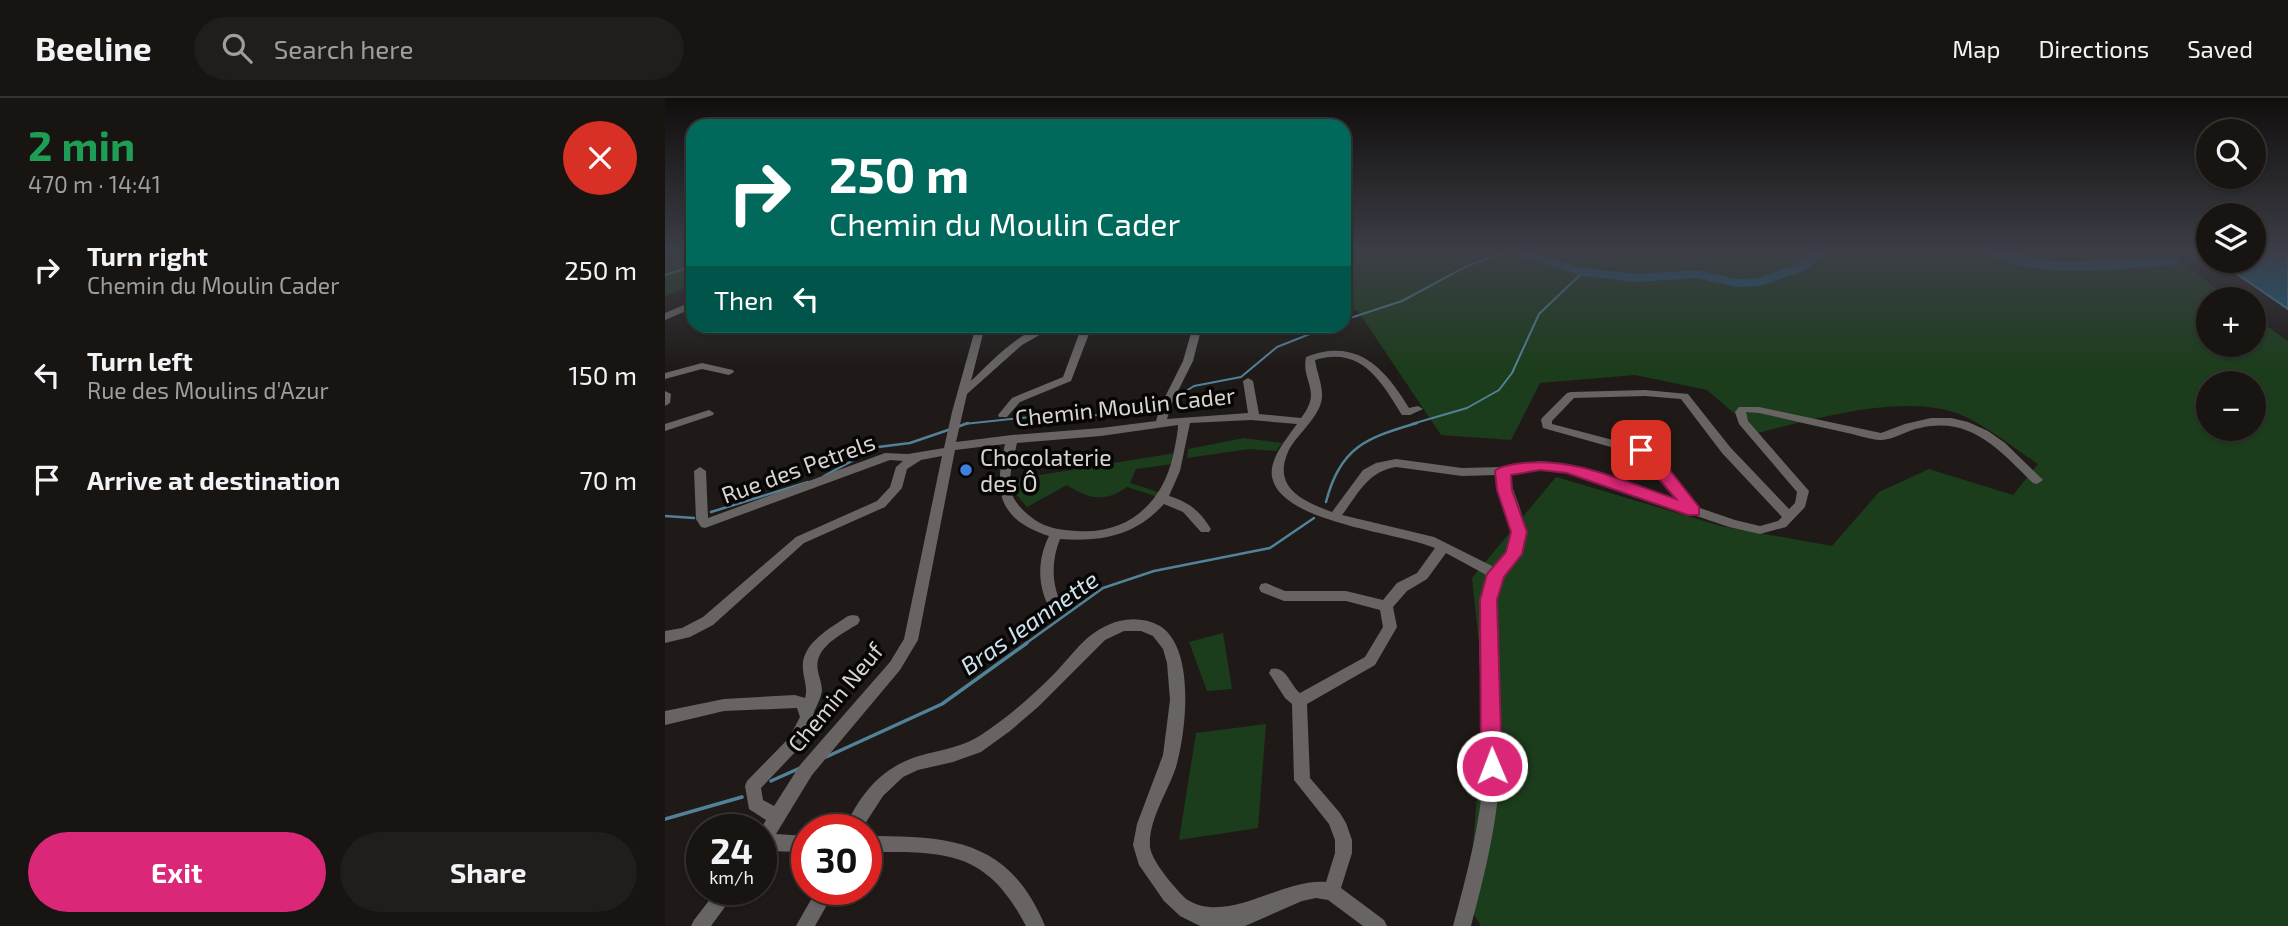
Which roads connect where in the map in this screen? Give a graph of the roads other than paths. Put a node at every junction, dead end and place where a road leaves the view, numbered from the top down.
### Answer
1 (686, 307) edge
2 (665, 317) edge
3 (978, 333) edge
4 (1036, 333) edge
5 (1084, 333) edge
6 (1193, 333) edge
7 (729, 372) dead end
8 (665, 376) edge
9 (1248, 381) dead end
10 (666, 394) edge
11 (963, 394) junction
12 (665, 403) edge
13 (1418, 409) dead end
14 (709, 413) dead end
15 (1254, 414) junction
16 (1003, 415) dead end
17 (1185, 421) junction
18 (1304, 422) junction
19 (1161, 424) junction
20 (665, 428) edge
21 (1011, 439) junction
22 (950, 449) junction
23 (918, 456) junction
24 (700, 471) dead end
25 (1503, 471) junction
26 (2037, 480) dead end
27 (1161, 499) junction
28 (1693, 511) junction
29 (1335, 516) junction
30 (1789, 516) junction
31 (1205, 529) dead end
32 (1056, 534) junction
33 (1443, 547) junction
34 (1496, 574) junction
35 (1266, 588) dead end
36 (1053, 601) dead end
37 (1386, 606) junction
38 (853, 620) dead end
39 (665, 637) edge
40 (1276, 673) dead end
41 (1299, 701) junction
42 (807, 710) junction
43 (665, 718) edge
44 (772, 814) edge
45 (862, 814) edge
46 (777, 817) edge
47 (882, 844) edge
48 (1331, 891) junction
49 (716, 905) edge
50 (817, 905) edge
51 (700, 926) edge
52 (805, 926) edge
53 (1036, 926) edge
54 (1378, 926) edge
55 (1461, 926) edge

1 - 2 street
3 - 11 street, Chemin Neuf
4 - 11 street
5 - 16 street
6 - 19 street
7 - 8 street
9 - 15 street
10 - 12 street
11 - 22 street, Chemin Neuf
13 - 18 street
14 - 20 street
15 - 17 street, Chemin Moulin Cader
15 - 18 street, Chemin Moulin Cader
17 - 19 street, Chemin Moulin Cader
17 - 27 street
18 - 29 street
19 - 21 street, Chemin Moulin Cader
21 - 22 street, Chemin Moulin Cader
21 - 32 street
22 - 23 street, Rue des Petrels
22 - 46 street, Chemin Neuf
23 - 24 street, Rue des Petrels
23 - 39 street, Rue des Petrels
25 - 28 street
25 - 29 street
25 - 34 street
26 - 30 street
27 - 31 street
27 - 32 street
28 - 30 street
28 - 30 street
29 - 33 street
32 - 36 street
33 - 34 street
33 - 37 street
34 - 55 street
35 - 37 street
37 - 41 street
38 - 42 street
40 - 41 street
41 - 48 street
42 - 43 street
42 - 44 street
45 - 48 street
47 - 53 street
48 - 54 street
49 - 51 street
50 - 52 street

